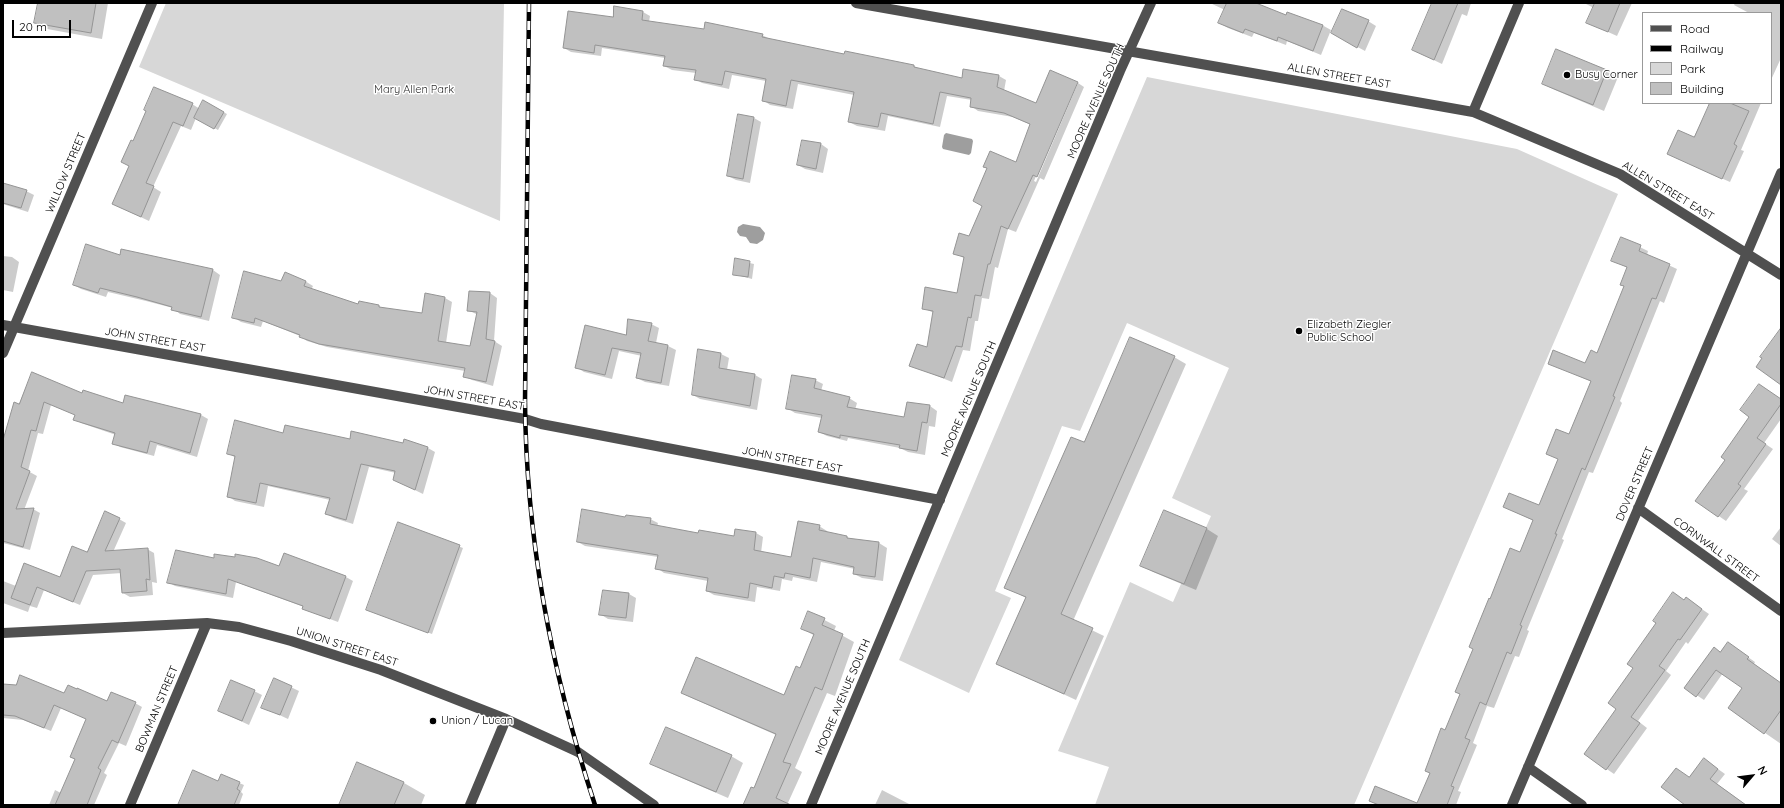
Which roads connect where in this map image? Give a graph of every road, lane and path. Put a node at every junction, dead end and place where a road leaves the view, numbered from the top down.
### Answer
1 (152, 3) edge
2 (856, 3) edge
3 (1151, 3) edge
4 (1519, 3) edge
5 (1130, 52) junction
6 (1473, 112) junction
7 (1781, 173) edge
8 (1747, 252) junction
9 (1781, 275) edge
10 (8, 326) edge
11 (3, 353) edge
12 (940, 500) junction
13 (1638, 508) junction
14 (1781, 611) edge
15 (207, 623) junction
16 (3, 633) edge
17 (506, 719) junction
18 (1528, 767) junction
19 (130, 805) edge
20 (470, 805) edge
21 (654, 805) edge
22 (811, 805) edge
23 (1512, 805) edge
24 (1582, 805) edge

1 - 10 street, WILLOW STREET
2 - 5 street, ALLEN STREET EAST
3 - 5 street, MOORE AVENUE SOUTH
4 - 6 street
5 - 6 street, ALLEN STREET EAST
5 - 12 street, MOORE AVENUE SOUTH
6 - 8 street, ALLEN STREET EAST
7 - 8 street, DOVER STREET
8 - 9 street, ALLEN STREET EAST
8 - 13 street, DOVER STREET
10 - 11 street, WILLOW STREET
10 - 12 street, JOHN STREET EAST
12 - 22 street, MOORE AVENUE SOUTH
13 - 14 street, CORNWALL STREET
13 - 18 street, DOVER STREET
15 - 16 street, UNION STREET EAST
15 - 17 street, UNION STREET EAST
15 - 19 street, BOWMAN STREET
17 - 20 street
17 - 21 street, UNION STREET EAST
18 - 23 street, DOVER STREET
18 - 24 street

